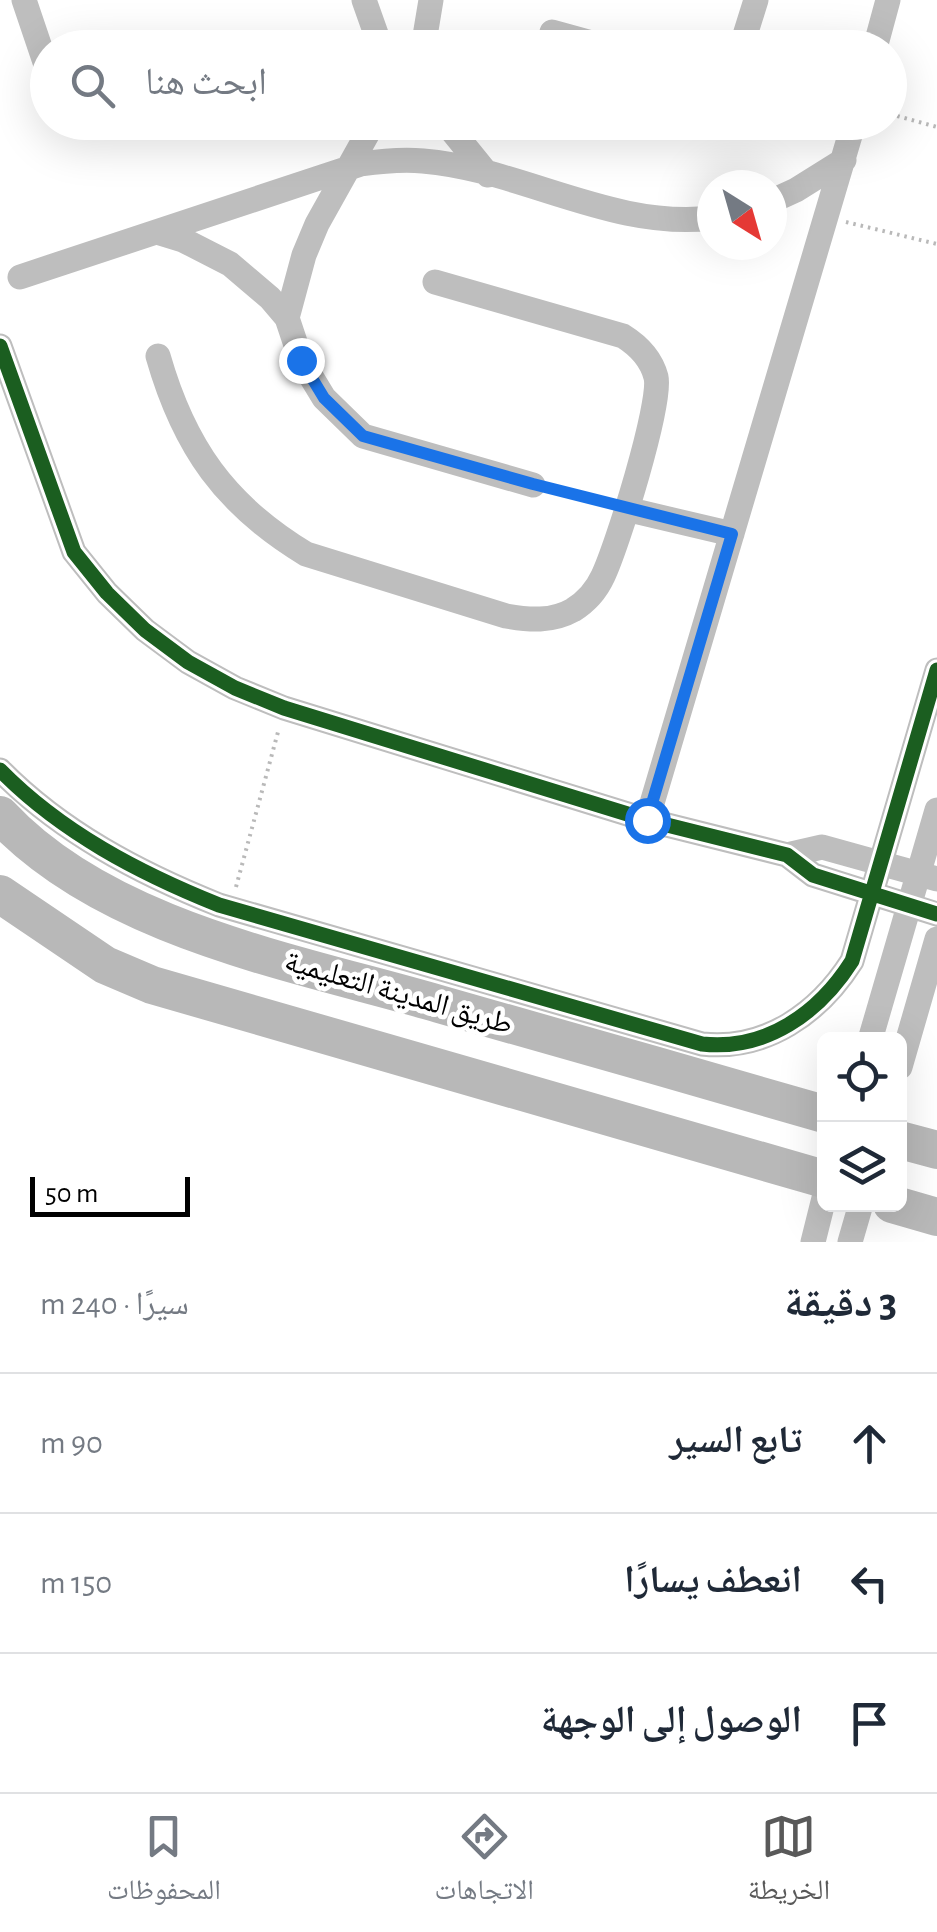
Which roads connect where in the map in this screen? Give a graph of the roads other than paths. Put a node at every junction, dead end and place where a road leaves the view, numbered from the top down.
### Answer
1 (24, 0) edge
2 (364, 0) edge
3 (431, 0) edge
4 (756, 0) edge
5 (888, 0) edge
6 (34, 30) edge
7 (375, 30) edge
8 (427, 30) edge
9 (747, 30) edge
10 (880, 30) edge
11 (365, 140) edge
12 (460, 140) edge
13 (849, 140) edge
14 (844, 160) junction
15 (351, 168) junction
16 (488, 175) junction
17 (787, 194) edge
18 (697, 219) edge
19 (158, 232) junction
20 (20, 276) dead end
21 (435, 282) dead end
22 (287, 318) junction
23 (0, 346) edge
24 (158, 356) dead end
25 (533, 484) road end
26 (626, 509) junction
27 (732, 534) junction
28 (937, 670) edge
29 (0, 770) edge
30 (937, 810) edge
31 (0, 815) edge
32 (647, 820) junction
33 (787, 856) junction
34 (882, 862) junction
35 (928, 876) edge
36 (0, 894) edge
37 (873, 895) junction
38 (908, 906) junction
39 (937, 914) edge
40 (937, 939) edge
41 (872, 1032) edge
42 (907, 1043) edge
43 (817, 1112) edge
44 (907, 1142) edge
45 (937, 1150) edge
46 (817, 1178) edge
47 (907, 1208) edge
48 (820, 1212) edge
49 (858, 1212) edge
50 (937, 1217) edge
51 (813, 1242) edge
52 (850, 1242) edge

1 - 6 street
2 - 7 street
3 - 8 street
4 - 9 street
5 - 10 street
11 - 15 street
12 - 16 street
13 - 14 street
14 - 17 street
14 - 27 street
15 - 16 street
15 - 19 street
15 - 22 street
16 - 18 street
19 - 20 street
19 - 22 street
21 - 26 street
22 - 25 street
23 - 32 street
24 - 26 street
26 - 27 street
27 - 32 street
28 - 34 street
29 - 37 street
30 - 35 street
31 - 43 street, طريق المدينة التعليمية
32 - 33 street
33 - 34 street
33 - 37 street
34 - 35 street
34 - 37 street
35 - 38 street
36 - 46 street, طريق المدينة التعليمية
37 - 38 street
38 - 39 street
38 - 41 street
40 - 42 street
44 - 45 street
47 - 50 street
48 - 51 street
49 - 52 street

